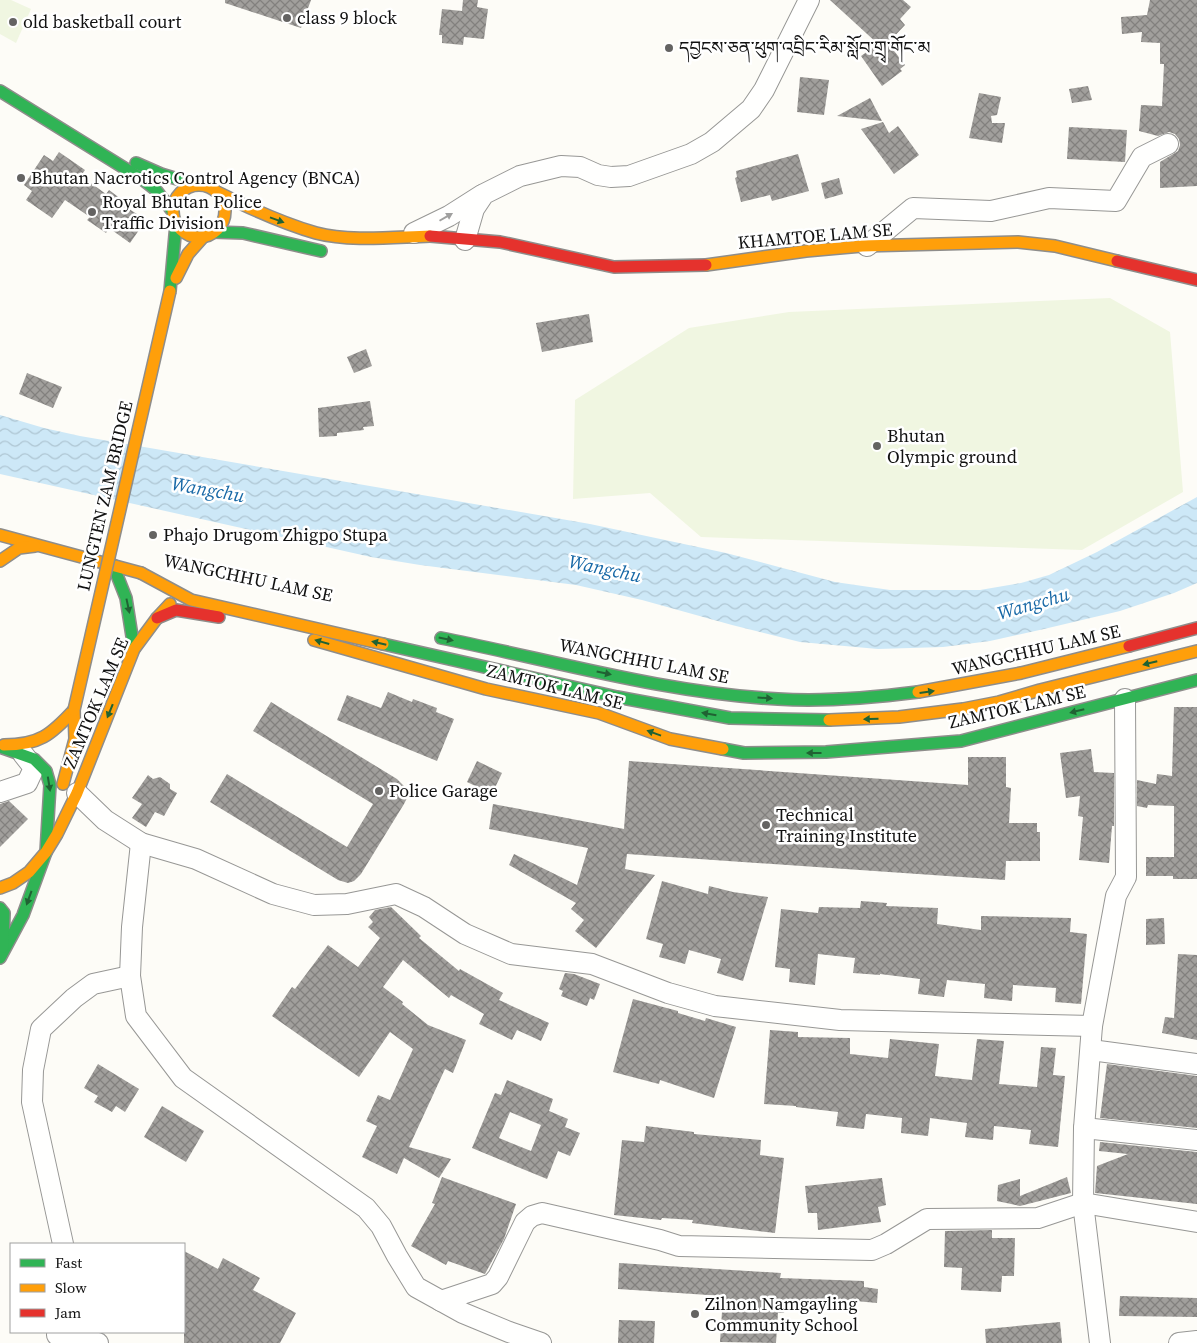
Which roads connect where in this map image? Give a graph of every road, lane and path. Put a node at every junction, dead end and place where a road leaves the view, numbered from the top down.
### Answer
1 (809, 0) edge
2 (0, 91) edge
3 (78, 138) junction
4 (1168, 144) dead end
5 (197, 185) junction
6 (217, 192) junction
7 (484, 194) junction
8 (172, 212) junction
9 (176, 224) junction
10 (208, 234) junction
11 (407, 236) junction
12 (456, 244) junction
13 (867, 246) junction
14 (330, 252) dead end
15 (1197, 280) edge
16 (170, 291) junction
17 (0, 535) edge
18 (35, 546) junction
19 (0, 561) edge
20 (113, 565) junction
21 (141, 573) junction
22 (180, 582) dead end
23 (191, 600) junction
24 (157, 618) junction
25 (1197, 628) edge
26 (434, 636) dead end
27 (134, 649) junction
28 (1197, 651) edge
29 (1197, 680) edge
30 (1125, 699) junction
31 (74, 710) junction
32 (0, 746) edge
33 (23, 754) junction
34 (0, 792) edge
35 (77, 793) junction
36 (48, 823) junction
37 (141, 843) junction
38 (46, 852) junction
39 (0, 888) edge
40 (0, 908) edge
41 (1, 957) edge
42 (130, 976) junction
43 (1092, 1026) junction
44 (1091, 1050) junction
45 (1197, 1064) edge
46 (1084, 1128) junction
47 (1197, 1140) edge
48 (1083, 1203) junction
49 (1197, 1222) edge
50 (63, 1243) edge
51 (441, 1301) junction
52 (53, 1337) edge
53 (1197, 1341) edge
54 (98, 1343) edge
55 (541, 1343) edge
56 (1100, 1343) edge
57 (1178, 1343) edge

1 - 7 street
2 - 3 main road
3 - 5 main road
3 - 8 main road
4 - 13 street
5 - 6 main road
5 - 8 main road
6 - 10 main road
6 -> 11 main road, KHAMTOE LAM SE
11 -> 7 street
7 - 12 street
8 - 9 main road
9 - 10 main road
9 - 16 main road
10 - 14 main road
10 - 16 main road
11 - 12 main road, KHAMTOE LAM SE
12 - 13 main road, KHAMTOE LAM SE
13 - 15 main road, KHAMTOE LAM SE
16 - 31 main road, LUNGTEN ZAM BRIDGE, bridge
17 - 18 main road
18 - 19 main road
18 - 20 main road
20 - 21 main road
20 -> 27 main road
21 - 22 main road, WANGCHHU LAM SE
21 - 23 main road, WANGCHHU LAM SE
23 - 24 main road, WANGCHHU LAM SE
28 -> 23 main road, WANGCHHU LAM SE
24 - 27 main road, ZAMTOK LAM SE
30 -> 24 main road, ZAMTOK LAM SE
26 -> 25 main road, WANGCHHU LAM SE
27 -> 35 main road, ZAMTOK LAM SE
29 - 30 main road, ZAMTOK LAM SE
30 - 43 street
31 - 32 main road
31 - 36 main road
32 - 33 main road
33 - 34 street
33 -> 36 main road
35 - 37 street
35 - 38 main road, ZAMTOK LAM SE
36 - 38 main road
37 - 42 street
37 - 43 street
38 - 39 main road
38 -> 41 main road
40 - 41 main road
42 - 50 street
42 - 51 street
43 - 44 street
44 - 45 street
44 - 46 street
46 - 47 street
46 - 48 street
48 - 49 street
48 - 51 street
48 - 56 street
51 - 55 street
52 - 54 street
53 - 57 street

